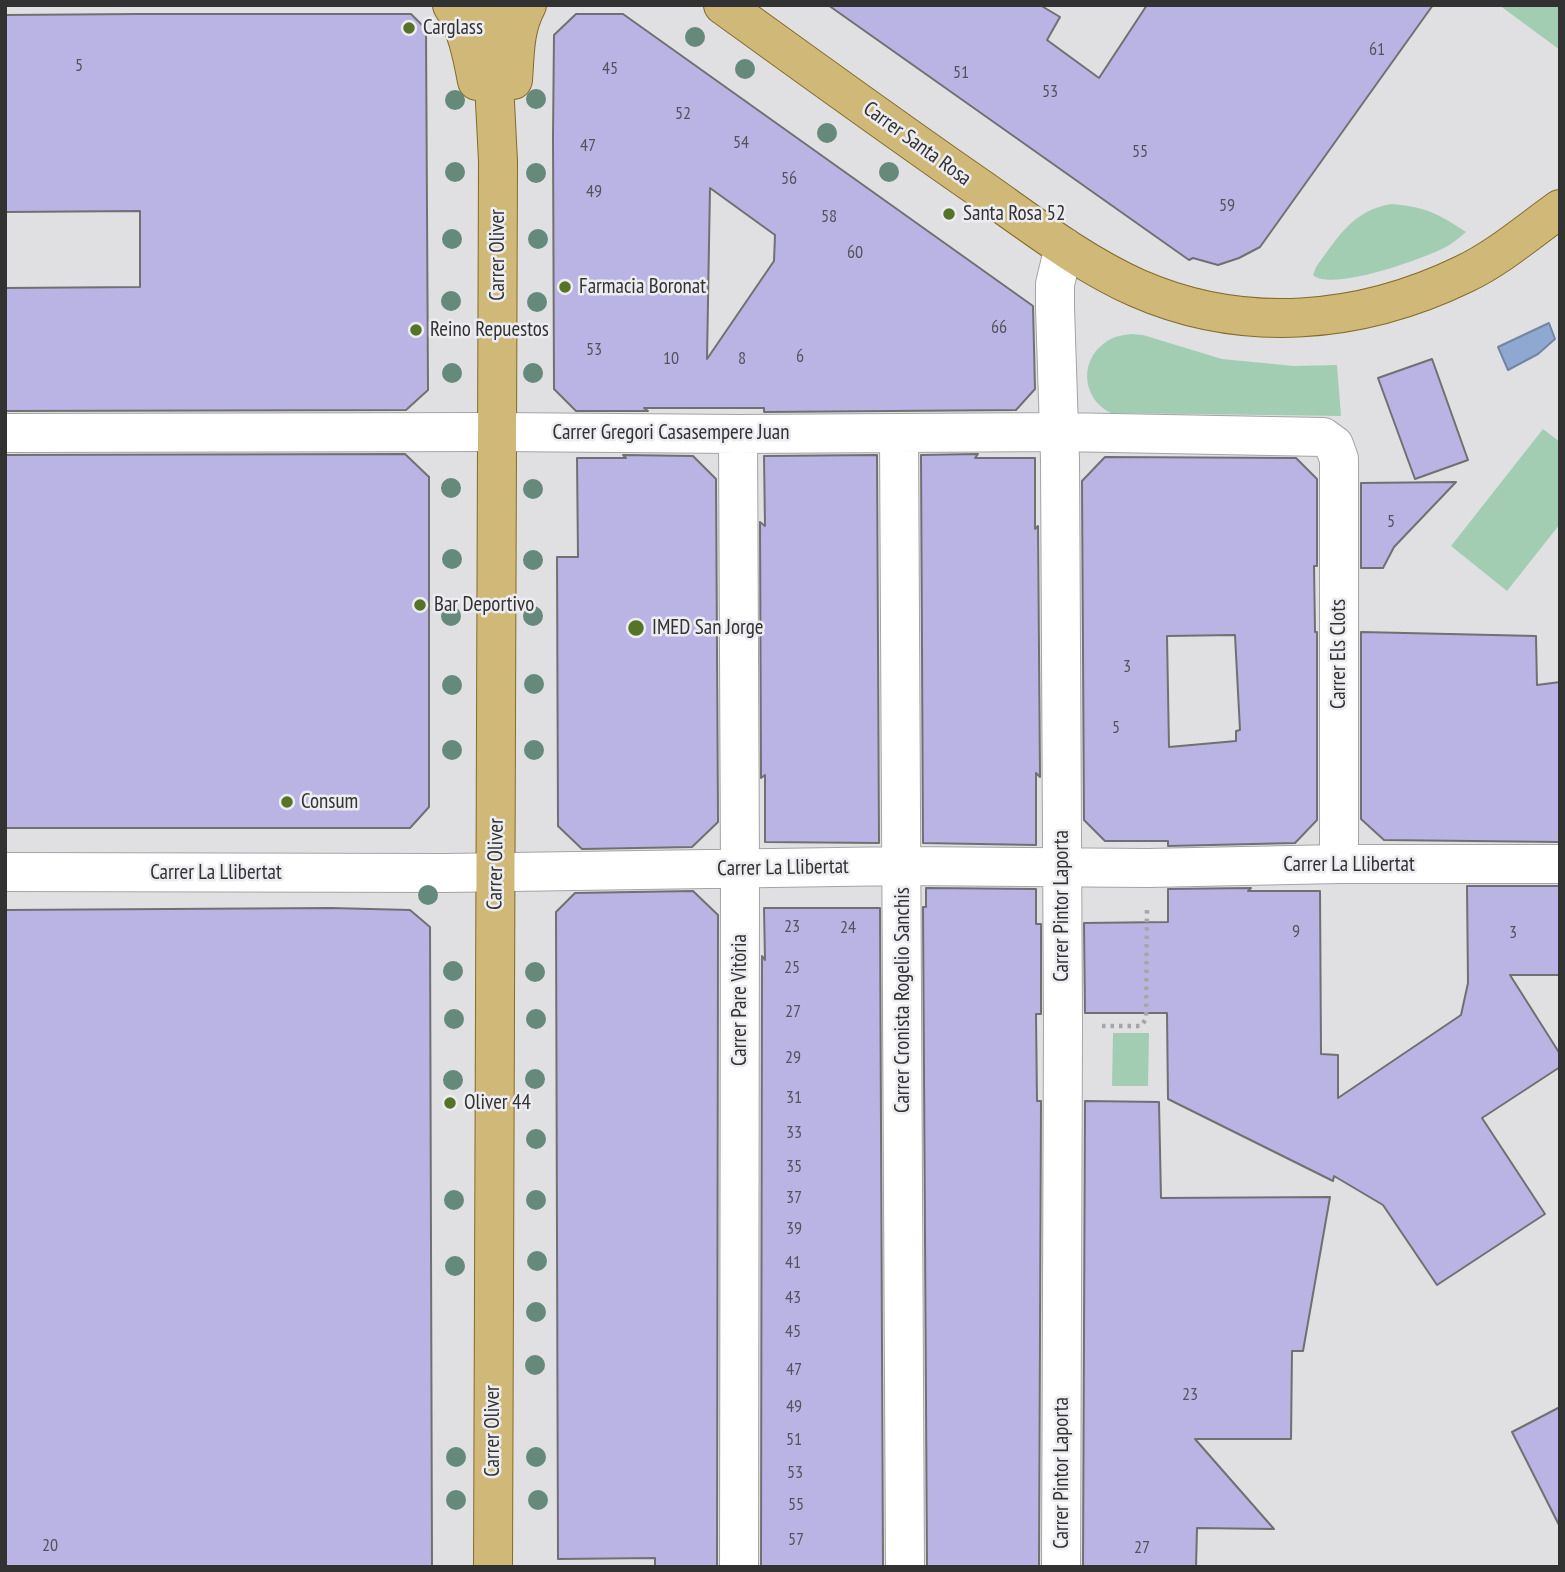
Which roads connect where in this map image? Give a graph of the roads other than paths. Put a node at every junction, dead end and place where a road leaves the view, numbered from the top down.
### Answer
1 (452, 5) edge
2 (490, 5) edge
3 (527, 5) edge
4 (707, 5) edge
5 (733, 10) edge
6 (498, 161) junction
7 (1560, 209) edge
8 (1064, 247) junction
9 (497, 432) junction
10 (1060, 432) junction
11 (5, 433) edge
12 (899, 433) junction
13 (738, 434) junction
14 (1334, 445) joint
15 (1339, 864) junction
16 (1560, 864) edge
17 (903, 866) junction
18 (1061, 867) junction
19 (740, 869) junction
20 (495, 872) junction
21 (5, 873) edge
22 (493, 1567) edge
23 (739, 1567) edge
24 (905, 1567) edge
25 (1061, 1567) edge

1 - 6 main road, Carrer Oliver
2 - 6 main road, Carrer Oliver
3 - 6 main road
4 - 5 main road, Carrer Santa Rosa
5 - 8 main road, Carrer Santa Rosa
6 - 9 main road, Carrer Oliver
7 - 8 main road, Carrer Santa Rosa
8 - 10 street, Carrer Pintor Laporta
9 - 11 street, Carrer Gregori Casasempere Juan
9 - 13 street, Carrer Gregori Casasempere Juan
9 - 20 main road, Carrer Oliver
10 - 12 street, Carrer Gregori Casasempere Juan
10 - 14 street, Carrer Gregori Casasempere Juan
10 - 18 street, Carrer Pintor Laporta
12 - 13 street, Carrer Gregori Casasempere Juan
12 - 17 street, Carrer Cronista Rogelio Sanchis
13 - 19 street, Carrer Pare Vitòria
14 - 15 street, Carrer Els Clots
15 - 16 street, Carrer La Llibertat
15 - 18 street, Carrer La Llibertat
17 - 18 street, Carrer La Llibertat
17 - 19 street, Carrer La Llibertat
17 - 24 street, Carrer Cronista Rogelio Sanchis
18 - 25 street, Carrer Pintor Laporta
19 - 20 street, Carrer La Llibertat
19 - 23 street, Carrer Pare Vitòria
20 - 21 street, Carrer La Llibertat
20 - 22 main road, Carrer Oliver

